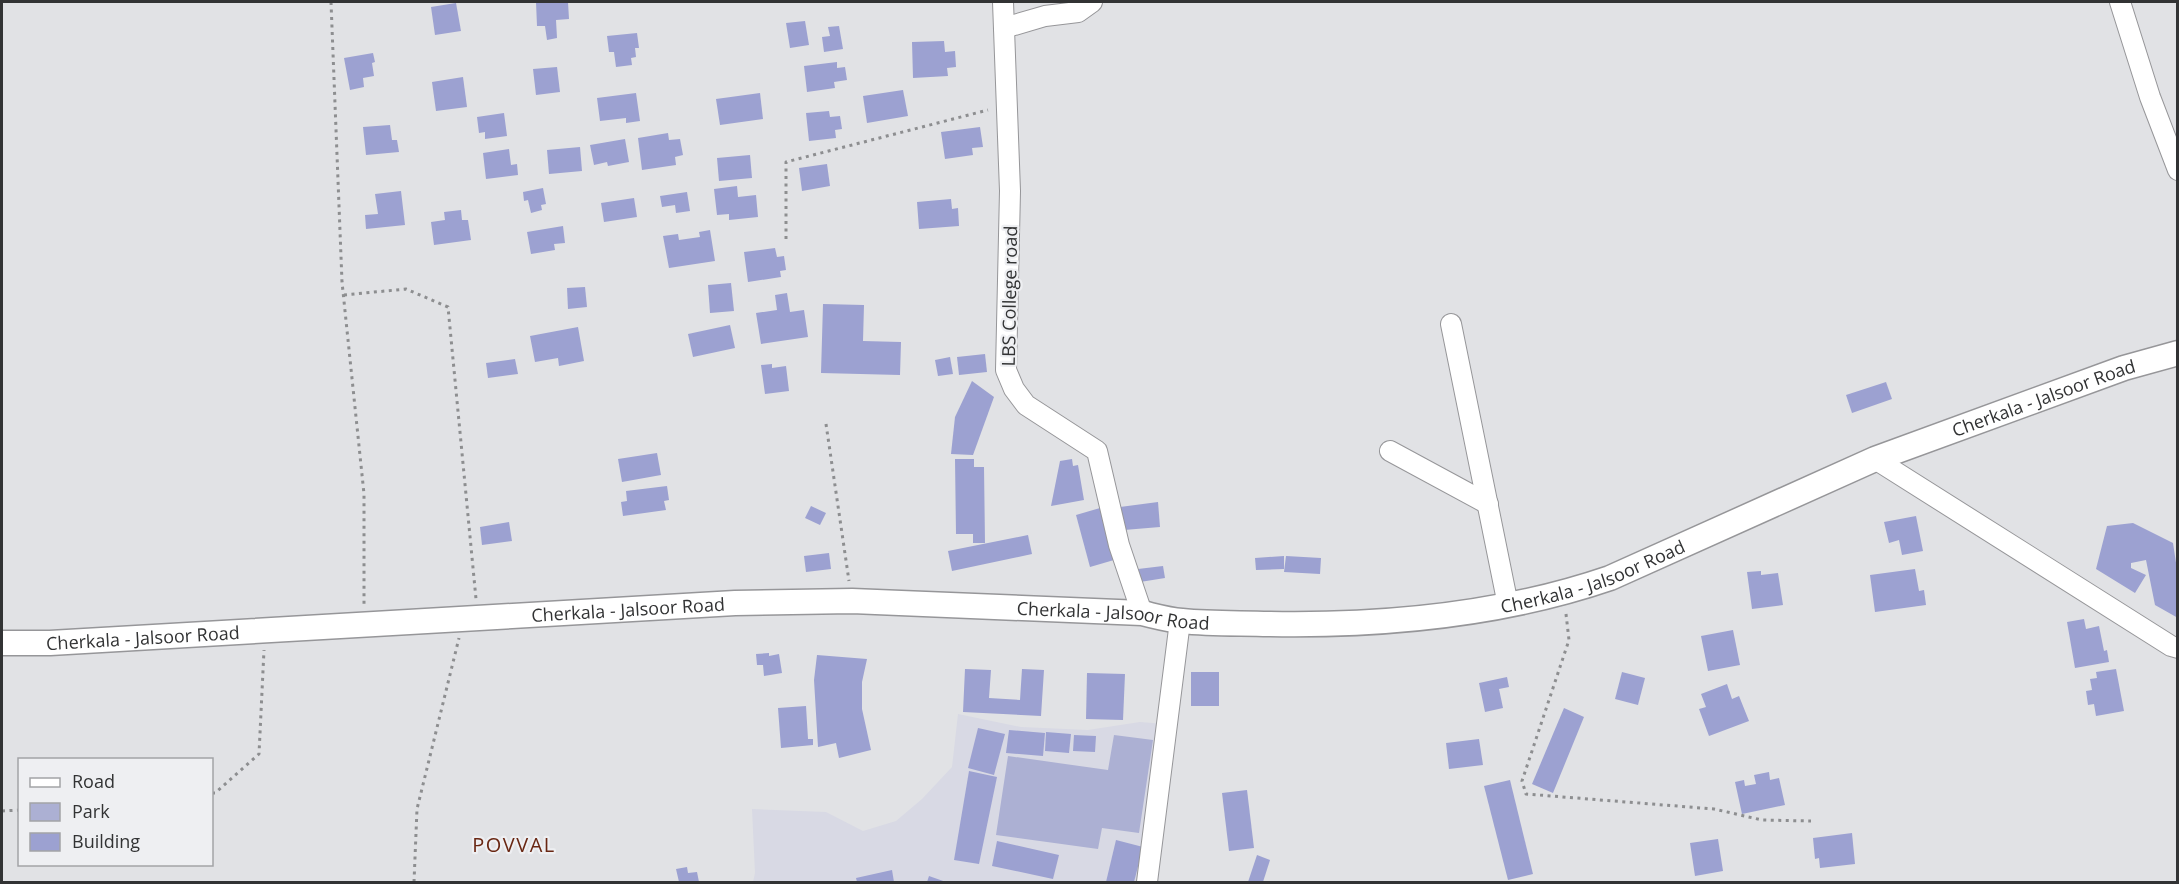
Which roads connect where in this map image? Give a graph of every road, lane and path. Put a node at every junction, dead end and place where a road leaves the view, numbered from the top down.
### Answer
1 (331, 2) edge
2 (1003, 2) edge
3 (1092, 2) edge
4 (2120, 2) edge
5 (1004, 28) junction
6 (1007, 105) junction
7 (2178, 170) edge
8 (786, 238) dead end
9 (344, 295) junction
10 (1451, 324) dead end
11 (2178, 353) edge
12 (826, 424) dead end
13 (1390, 452) dead end
14 (1875, 459) junction
15 (1488, 504) junction
16 (1564, 594) junction
17 (852, 601) junction
18 (1508, 605) junction
19 (1142, 613) junction
20 (471, 619) junction
21 (1180, 621) junction
22 (364, 625) junction
23 (265, 631) junction
24 (2, 643) edge
25 (2178, 648) edge
26 (213, 793) edge
27 (18, 810) edge
28 (2, 811) edge
29 (1811, 820) dead end
30 (414, 882) edge
31 (1147, 882) edge

1 - 9 path
2 - 5 street, LBS College road
3 - 5 street
4 - 7 street
5 - 6 street, LBS College road
6 - 8 path
6 - 19 street, LBS College road
9 - 20 path
9 - 22 path
10 - 15 street
11 - 14 main road, Cherkala - Jalsoor Road
12 - 17 path
13 - 15 street
14 - 16 main road, Cherkala - Jalsoor Road
14 - 25 street
15 - 18 street
16 - 18 main road, Cherkala - Jalsoor Road
16 - 29 path
17 - 19 main road, Cherkala - Jalsoor Road
17 - 20 main road, Cherkala - Jalsoor Road
18 - 21 main road, Cherkala - Jalsoor Road
19 - 21 main road, Cherkala - Jalsoor Road
20 - 22 main road, Cherkala - Jalsoor Road
20 - 30 path
21 - 31 street
22 - 23 main road, Cherkala - Jalsoor Road
23 - 24 main road, Cherkala - Jalsoor Road
23 - 26 path
27 - 28 path

